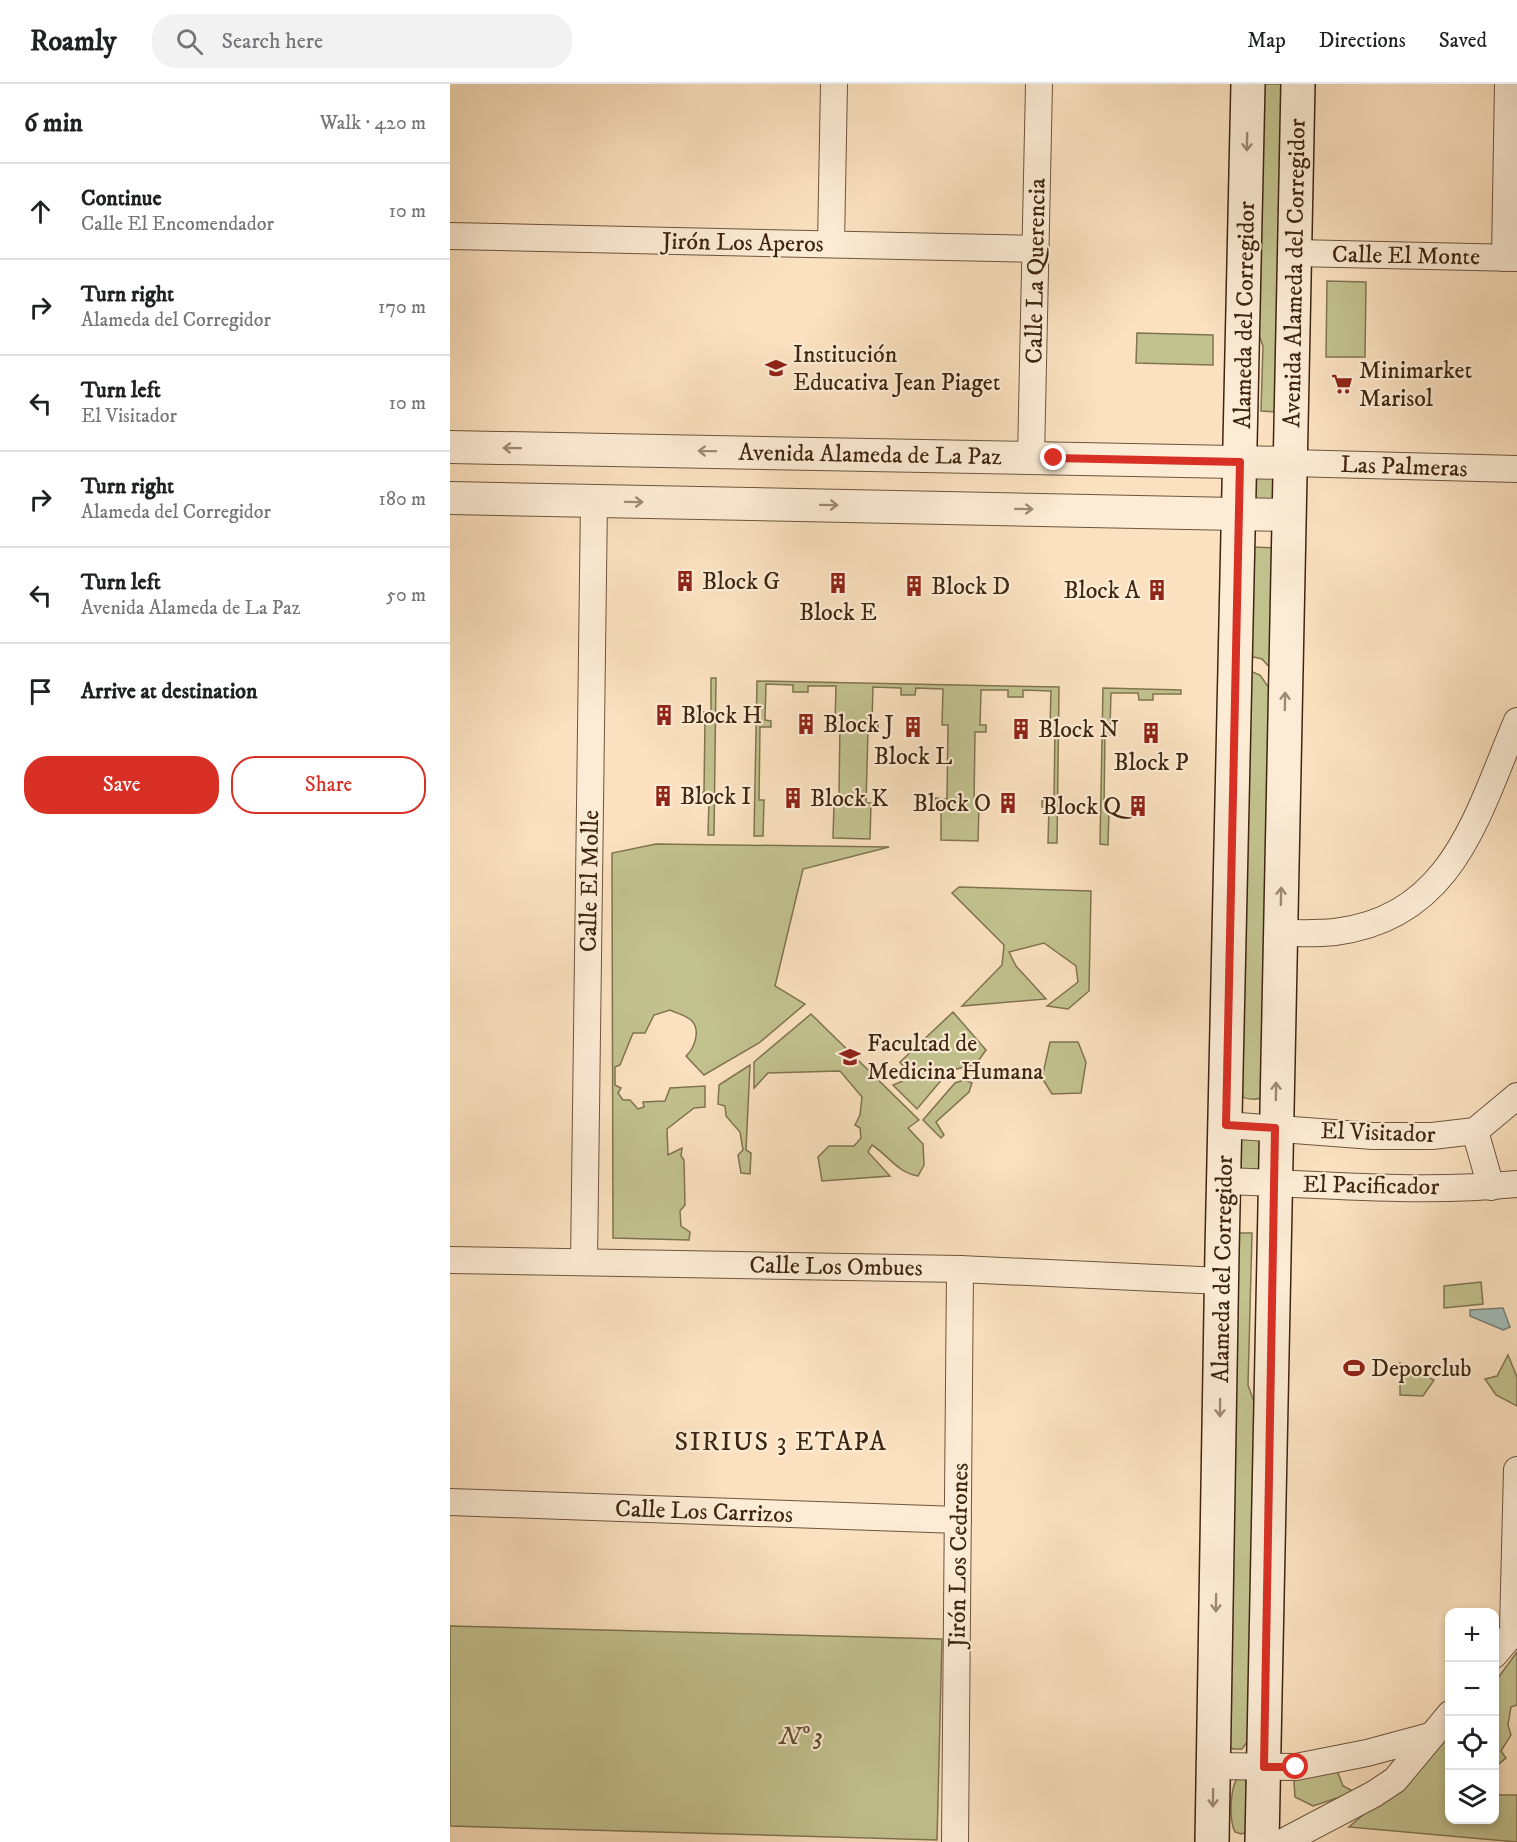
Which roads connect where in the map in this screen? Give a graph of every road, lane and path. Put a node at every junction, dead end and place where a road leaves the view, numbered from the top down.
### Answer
1 (834, 84) edge
2 (1039, 84) edge
3 (1248, 84) edge
4 (1298, 84) edge
5 (1508, 84) edge
6 (450, 236) edge
7 (831, 244) junction
8 (1036, 249) junction
9 (1295, 253) junction
10 (1511, 258) edge
11 (450, 447) edge
12 (1031, 458) junction
13 (1240, 462) junction
14 (1290, 463) junction
15 (1517, 469) edge
16 (450, 498) edge
17 (594, 501) junction
18 (1239, 514) junction
19 (1289, 514) junction
20 (1517, 721) edge
21 (1280, 933) junction
22 (1517, 1096) edge
23 (1226, 1125) junction
24 (1275, 1128) junction
25 (1476, 1131) junction
26 (1224, 1181) junction
27 (1275, 1183) junction
28 (1517, 1184) edge
29 (1491, 1187) junction
30 (1223, 1225) junction
31 (1274, 1226) junction
32 (450, 1260) edge
33 (584, 1262) junction
34 (960, 1269) junction
35 (1222, 1281) junction
36 (1517, 1470) edge
37 (450, 1502) edge
38 (958, 1520) junction
39 (1515, 1628) edge
40 (1499, 1649) edge
41 (1447, 1716) edge
42 (1430, 1736) junction
43 (1214, 1766) junction
44 (1264, 1767) junction
45 (955, 1842) edge
46 (1212, 1842) edge
47 (1262, 1842) edge
48 (1283, 1842) edge

1 - 7 street
2 - 8 street, Calle La Querencia
3 -> 13 main road, Alameda del Corregidor
4 - 9 main road, Avenida Alameda del Corregidor
5 - 10 street
6 - 7 street, Jirón Los Aperos
7 - 8 street, Jirón Los Aperos
8 - 12 street, Calle La Querencia
9 - 10 street, Calle El Monte
9 - 14 main road, Avenida Alameda del Corregidor
12 -> 11 street, Avenida Alameda de La Paz
12 - 13 street, Avenida Alameda de La Paz
13 - 14 street, Avenida Alameda de La Paz
13 - 18 main road, Alameda del Corregidor
14 - 15 street, Las Palmeras
14 - 19 main road
16 - 17 street
17 -> 18 street
17 - 33 street, Calle El Molle
18 - 19 street
18 - 23 main road, Alameda del Corregidor
21 -> 19 main road
20 - 21 street
24 -> 21 main road
22 - 25 street
23 - 24 street, El Visitador
23 - 26 main road, Alameda del Corregidor
24 - 25 street, El Visitador
24 - 27 main road
25 - 29 street
26 - 27 street, El Pacificador
26 - 30 main road, Alameda del Corregidor
27 - 29 street, El Pacificador
27 - 31 main road
28 - 29 street, El Pacificador
30 - 31 main road
30 - 35 main road, Alameda del Corregidor
31 - 44 main road
32 - 33 street, Calle Los Ombues
33 - 34 street, Calle Los Ombues
34 - 35 street, Calle Los Ombues
34 - 38 street, Jirón Los Cedrones
35 -> 43 main road, Alameda del Corregidor
36 - 39 street
37 - 38 street, Calle Los Carrizos
38 - 45 street, Jirón Los Cedrones
39 - 40 street
41 - 42 street
42 - 44 street
42 - 48 street
43 - 44 street
43 -> 46 main road, Alameda del Corregidor
44 - 47 main road

